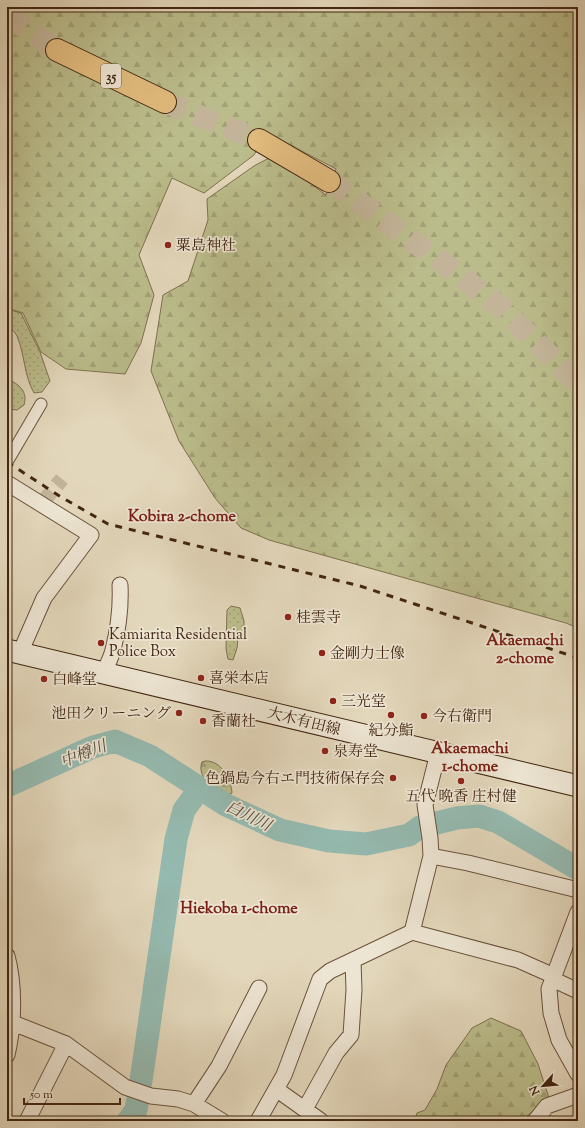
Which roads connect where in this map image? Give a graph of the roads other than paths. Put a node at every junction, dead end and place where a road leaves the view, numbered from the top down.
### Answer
1 (57, 50) tunnel mouth
2 (165, 102) tunnel mouth
3 (259, 140) tunnel mouth
4 (329, 181) tunnel mouth
5 (41, 404) dead end
6 (7, 462) edge
7 (7, 483) edge
8 (120, 585) dead end
9 (13, 651) edge
10 (104, 673) junction
11 (438, 753) junction
12 (578, 786) edge
13 (431, 856) junction
14 (578, 890) edge
15 (578, 912) edge
16 (412, 932) junction
17 (7, 956) edge
18 (353, 961) junction
19 (553, 978) junction
20 (259, 988) dead end
21 (578, 991) edge
22 (11, 1019) edge
23 (66, 1044) junction
24 (7, 1053) edge
25 (578, 1074) edge
26 (276, 1089) junction
27 (578, 1095) edge
28 (194, 1104) junction
29 (304, 1109) junction
30 (27, 1121) edge
31 (222, 1121) edge
32 (258, 1121) edge
33 (321, 1121) edge
34 (535, 1121) edge

1 - 2 highway, 35
3 - 4 highway
5 - 6 street
7 - 9 street
8 - 10 street
9 - 10 main road, 大木有田線
10 - 11 main road, 大木有田線
11 - 12 main road, 大木有田線
11 - 13 street
13 - 14 street
13 - 16 street
15 - 19 street
16 - 18 street
16 - 19 street
17 - 22 street
18 - 26 street
18 - 29 street
19 - 21 street
19 - 25 street
20 - 28 street
22 - 23 street
22 - 24 street
23 - 28 street
23 - 30 street
26 - 29 street
26 - 32 street
27 - 34 street
28 - 31 street
29 - 33 street

